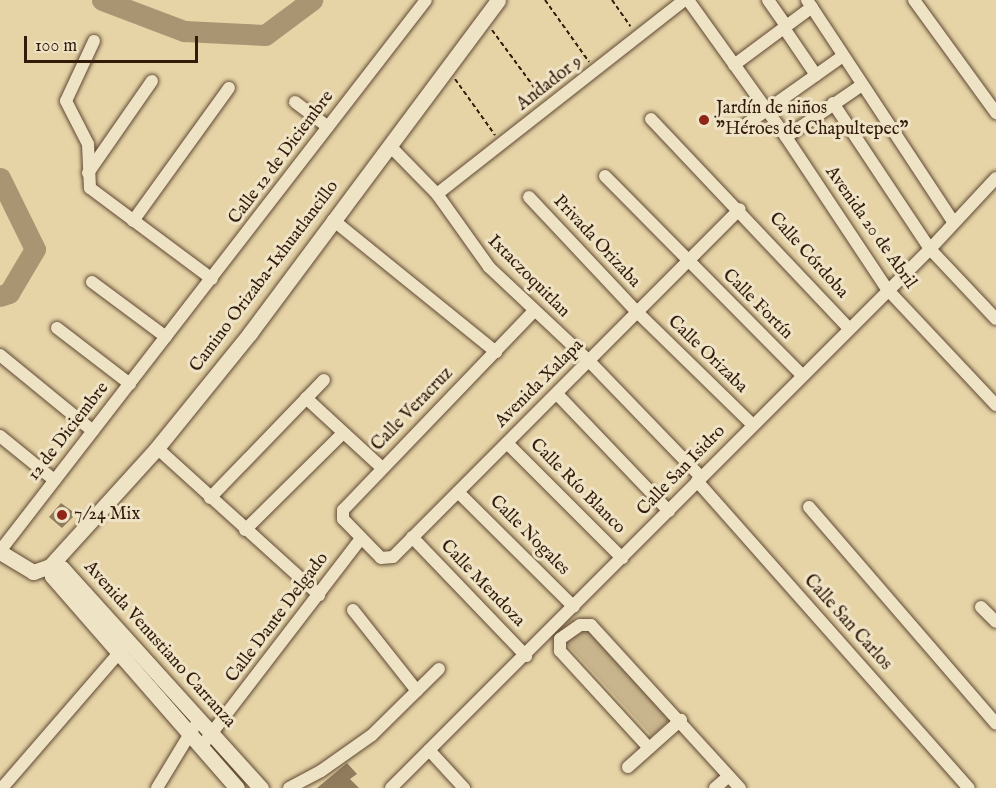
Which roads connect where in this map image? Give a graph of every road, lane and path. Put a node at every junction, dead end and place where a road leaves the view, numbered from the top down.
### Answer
1 (426, 0) edge
2 (498, 0) edge
3 (545, 0) edge
4 (612, 0) edge
5 (686, 0) edge
6 (768, 0) edge
7 (914, 0) edge
8 (810, 3) edge
9 (484, 19) junction
10 (785, 27) junction
11 (637, 36) junction
12 (94, 40) dead end
13 (843, 56) junction
14 (735, 64) junction
15 (448, 69) junction
16 (596, 71) junction
17 (816, 75) junction
18 (152, 81) dead end
19 (862, 85) junction
20 (229, 88) dead end
21 (295, 102) dead end
22 (833, 103) junction
23 (549, 108) junction
24 (766, 110) junction
25 (996, 113) edge
26 (651, 119) dead end
27 (744, 126) dead end
28 (328, 127) junction
29 (786, 137) junction
30 (390, 146) junction
31 (502, 146) junction
32 (87, 174) junction
33 (604, 176) dead end
34 (996, 177) edge
35 (437, 194) junction
36 (529, 196) dead end
37 (740, 208) junction
38 (333, 219) junction
39 (133, 221) junction
40 (954, 223) junction
41 (930, 249) junction
42 (686, 260) junction
43 (212, 279) junction
44 (92, 282) dead end
45 (887, 289) junction
46 (534, 311) junction
47 (636, 311) junction
48 (996, 319) edge
49 (848, 327) junction
50 (57, 328) dead end
51 (166, 337) junction
52 (496, 352) junction
53 (0, 355) edge
54 (589, 361) junction
55 (803, 376) junction
56 (324, 380) dead end
57 (130, 384) junction
58 (557, 394) junction
59 (306, 399) junction
60 (996, 405) edge
61 (753, 425) junction
62 (93, 431) junction
63 (343, 433) junction
64 (0, 436) edge
65 (507, 443) junction
66 (157, 448) junction
67 (382, 468) junction
68 (53, 479) junction
69 (699, 479) junction
70 (458, 492) junction
71 (210, 498) junction
72 (809, 507) dead end
73 (669, 511) junction
74 (245, 530) junction
75 (412, 537) junction
76 (360, 540) junction
77 (0, 551) edge
78 (622, 558) junction
79 (50, 566) junction
80 (319, 595) junction
81 (574, 607) junction
82 (981, 607) dead end
83 (353, 610) dead end
84 (996, 622) edge
85 (120, 652) junction
86 (526, 656) junction
87 (439, 669) dead end
88 (417, 691) junction
89 (200, 718) junction
90 (681, 720) junction
91 (996, 724) edge
92 (189, 733) junction
93 (213, 733) junction
94 (201, 747) junction
95 (650, 748) junction
96 (429, 750) junction
97 (628, 767) dead end
98 (321, 771) junction
99 (729, 776) junction
100 (2, 788) edge
101 (157, 788) edge
102 (237, 788) edge
103 (261, 788) edge
104 (289, 788) edge
105 (306, 788) edge
106 (391, 788) edge
107 (464, 788) edge
108 (716, 788) edge
109 (740, 788) edge
110 (969, 788) edge

1 - 28 street, Calle 12 de Diciembre
2 - 9 street, Camino Orizaba-Ixhuatlancillo
3 - 16 path
4 - 11 path
5 - 11 street, Andador 9
5 - 14 street, Avenida 20 de Abril
6 - 10 street
7 - 25 street
8 - 10 street
8 - 13 street
9 - 15 street, Camino Orizaba-Ixhuatlancillo
9 - 23 path
10 - 14 street
10 - 17 street
11 - 16 street, Andador 9
12 - 32 street
13 - 17 street
13 - 19 street
14 - 24 street, Avenida 20 de Abril
15 - 30 street, Camino Orizaba-Ixhuatlancillo
15 - 31 path
16 - 23 street, Andador 9
17 - 24 street
18 - 32 street
19 - 22 street
19 - 40 street
20 - 39 street
21 - 28 street
22 - 29 street
22 - 41 street
23 - 31 street, Andador 9
24 - 27 street
24 - 29 street, Avenida 20 de Abril
26 - 37 street, Calle Córdoba
28 - 43 street, Calle 12 de Diciembre
29 - 45 street, Avenida 20 de Abril
30 - 35 street, Ixtaczoquitlan
30 - 38 street, Camino Orizaba-Ixhuatlancillo
31 - 35 street, Andador 9
32 - 39 street
33 - 42 street, Calle Fortín
34 - 40 street, Calle San Isidro
35 - 46 street, Ixtaczoquitlan
36 - 47 street, Privada Orizaba
37 - 42 street, Avenida Xalapa
37 - 49 street, Calle Córdoba
38 - 52 street
38 - 66 street, Camino Orizaba-Ixhuatlancillo
39 - 43 street
40 - 41 street, Calle San Isidro
41 - 45 street, Calle San Isidro
41 - 48 street
42 - 47 street, Avenida Xalapa
42 - 55 street, Calle Fortín
43 - 51 street, Calle 12 de Diciembre
44 - 51 street
45 - 49 street, Calle San Isidro
45 - 60 street, Avenida 20 de Abril
46 - 52 street, Calle Veracruz
46 - 54 street, Ixtaczoquitlan
47 - 54 street, Avenida Xalapa
47 - 61 street, Calle Orizaba
49 - 55 street, Calle San Isidro
50 - 57 street
51 - 57 street, 12 de Diciembre
52 - 67 street, Calle Veracruz
53 - 62 street
54 - 58 street, Avenida Xalapa
54 - 69 street, Ixtaczoquitlan
55 - 61 street, Calle San Isidro
56 - 59 street
57 - 62 street, 12 de Diciembre
58 - 65 street, Avenida Xalapa
58 - 73 street
59 - 63 street
59 - 71 street
61 - 69 street, Calle San Isidro
62 - 68 street, 12 de Diciembre
63 - 67 street
63 - 74 street
64 - 68 street
65 - 70 street, Avenida Xalapa
65 - 78 street, Calle Río Blanco
66 - 71 street
66 - 79 street, Camino Orizaba-Ixhuatlancillo
67 - 76 street, Calle Veracruz
68 - 77 street, 12 de Diciembre
69 - 73 street, Calle San Isidro
69 - 110 street, Calle San Carlos
70 - 75 street, Avenida Xalapa
70 - 81 street, Calle Nogales
71 - 74 street
72 - 91 street
73 - 78 street, Calle San Isidro
74 - 80 street
75 - 76 street, Avenida Xalapa
75 - 86 street, Calle Mendoza
76 - 80 street, Calle Dante Delgado
77 - 79 street
78 - 81 street, Calle San Isidro
79 - 85 street, Avenida Venustiano Carranza
79 - 89 street, Avenida Venustiano Carranza
80 - 93 street, Calle Dante Delgado
81 - 86 street, Calle San Isidro
82 - 84 street
83 - 88 street
85 - 92 street, Avenida Venustiano Carranza
85 - 100 street
86 - 96 street, Calle San Isidro
87 - 88 street
88 - 98 street
89 - 92 street
89 - 93 street, Avenida Venustiano Carranza
90 - 95 street
90 - 95 street
90 - 99 street
92 - 94 street, Avenida Venustiano Carranza
92 - 101 street
93 - 94 street, Calle Dante Delgado
93 - 103 street, Avenida Venustiano Carranza
94 - 102 street, Avenida Venustiano Carranza
95 - 97 street
96 - 106 street, Calle San Isidro
96 - 107 street
98 - 104 street
98 - 105 street
99 - 108 street
99 - 109 street

